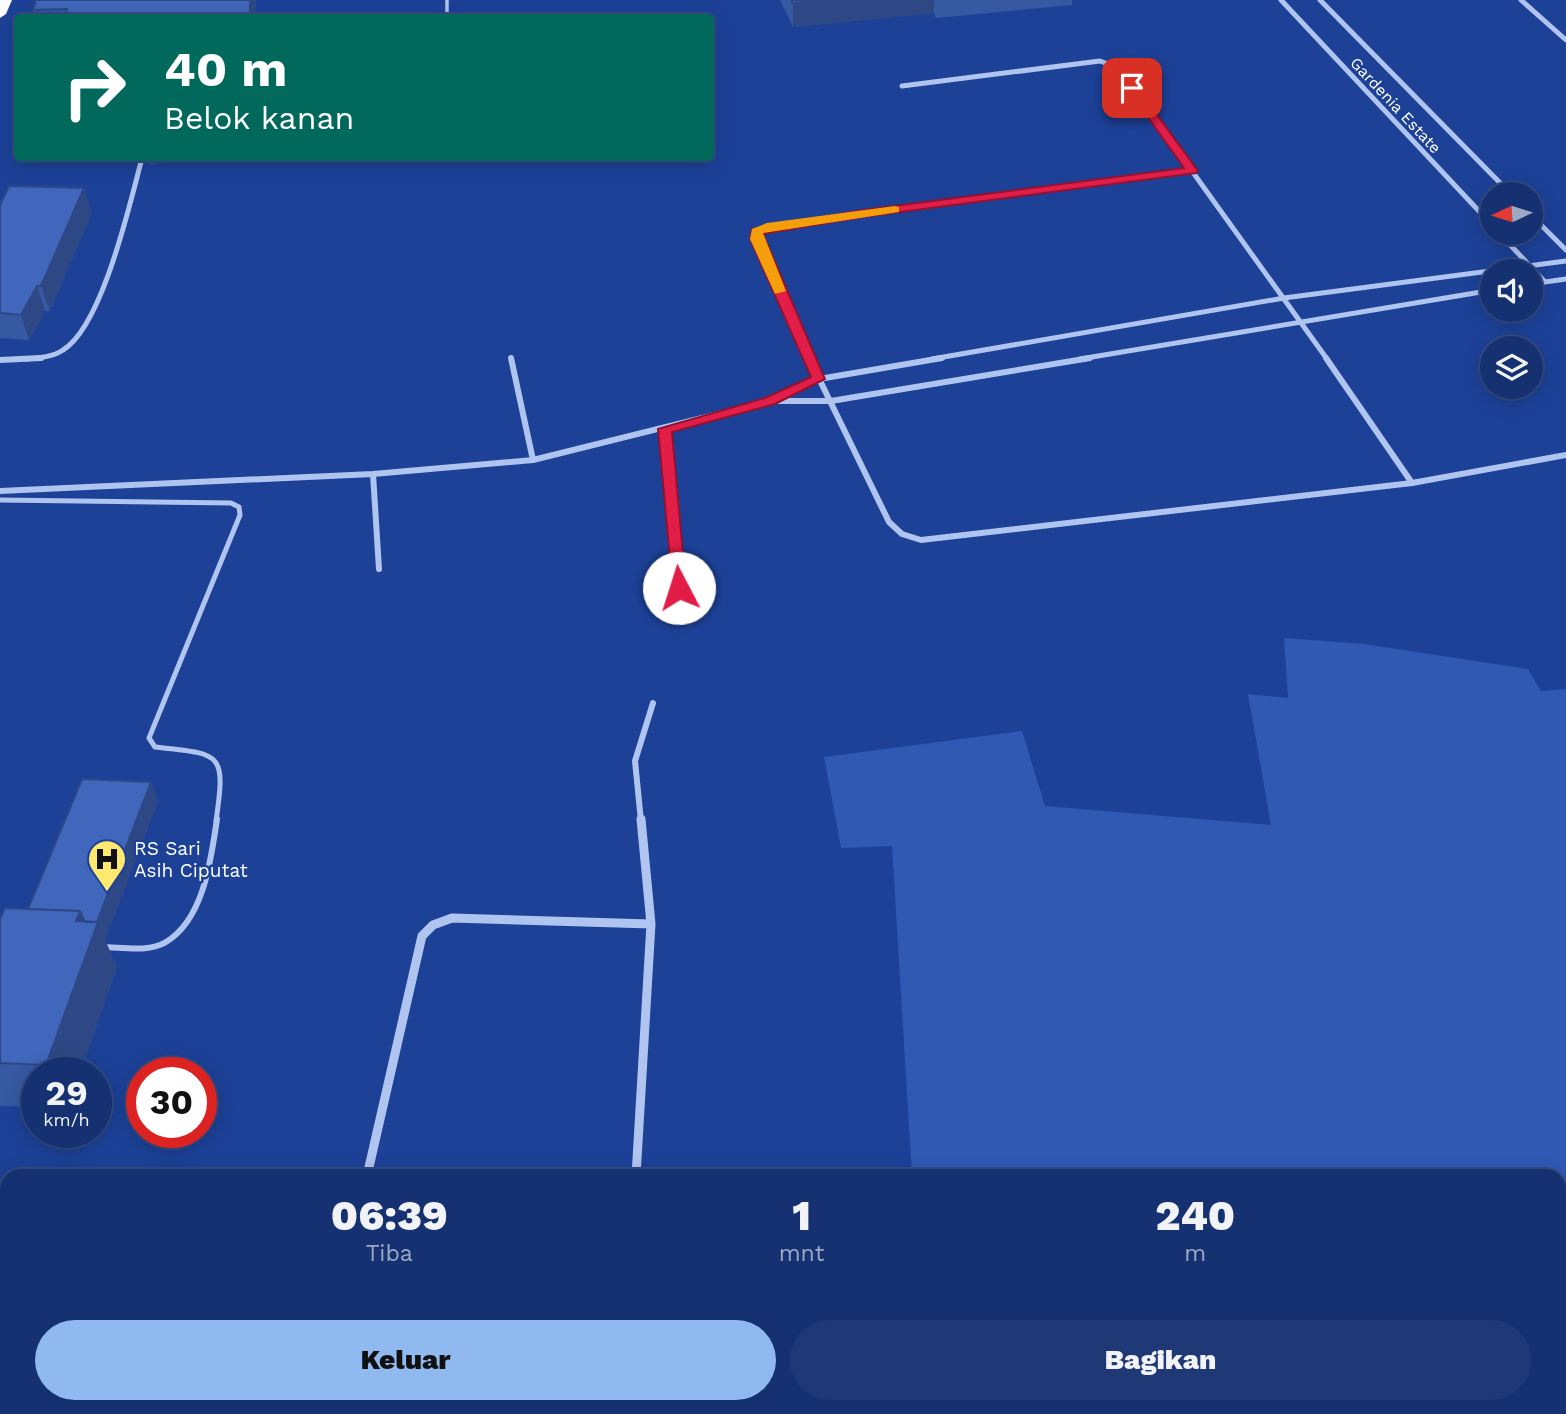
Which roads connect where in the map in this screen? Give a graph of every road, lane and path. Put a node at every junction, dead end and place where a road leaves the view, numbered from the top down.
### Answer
1 (6, 0) edge
2 (1282, 0) edge
3 (1320, 0) edge
4 (1521, 0) edge
5 (0, 14) edge
6 (1566, 40) edge
7 (902, 86) dead end
8 (141, 162) dead end
9 (1192, 171) junction
10 (1499, 182) edge
11 (1480, 212) edge
12 (1544, 228) edge
13 (1510, 245) edge
14 (1566, 250) edge
15 (1523, 259) edge
16 (1566, 261) edge
17 (1543, 263) edge
18 (1480, 272) edge
19 (1566, 279) edge
20 (1545, 282) edge
21 (1480, 292) edge
22 (1284, 298) junction
23 (1300, 320) junction
24 (511, 358) dead end
25 (0, 360) edge
26 (819, 379) junction
27 (770, 401) junction
28 (831, 401) junction
29 (665, 429) junction
30 (1566, 455) edge
31 (533, 460) junction
32 (373, 474) junction
33 (1412, 482) junction
34 (0, 491) edge
35 (0, 500) edge
36 (379, 569) dead end
37 (679, 588) dead end
38 (653, 703) dead end
39 (651, 924) junction
40 (95, 947) edge
41 (369, 1169) edge
42 (636, 1169) edge

1 - 5 highway
2 - 11 street, Gardenia Estate
3 - 10 street, Gardenia Estate
4 - 6 street
7 - 9 street
8 - 25 street
9 - 22 street
9 - 26 street
12 - 14 street
13 - 15 street
16 - 17 street
18 - 22 street
19 - 20 street
21 - 23 street
22 - 23 street
22 - 26 street
23 - 28 street
23 - 33 street
24 - 31 street
26 - 27 street
26 - 28 street
27 - 28 street
27 - 29 street
28 - 33 street
29 - 31 street
29 - 37 street
30 - 33 street
31 - 32 street
32 - 34 street
32 - 36 street
35 - 40 lane
38 - 39 street
39 - 41 street
39 - 42 street

